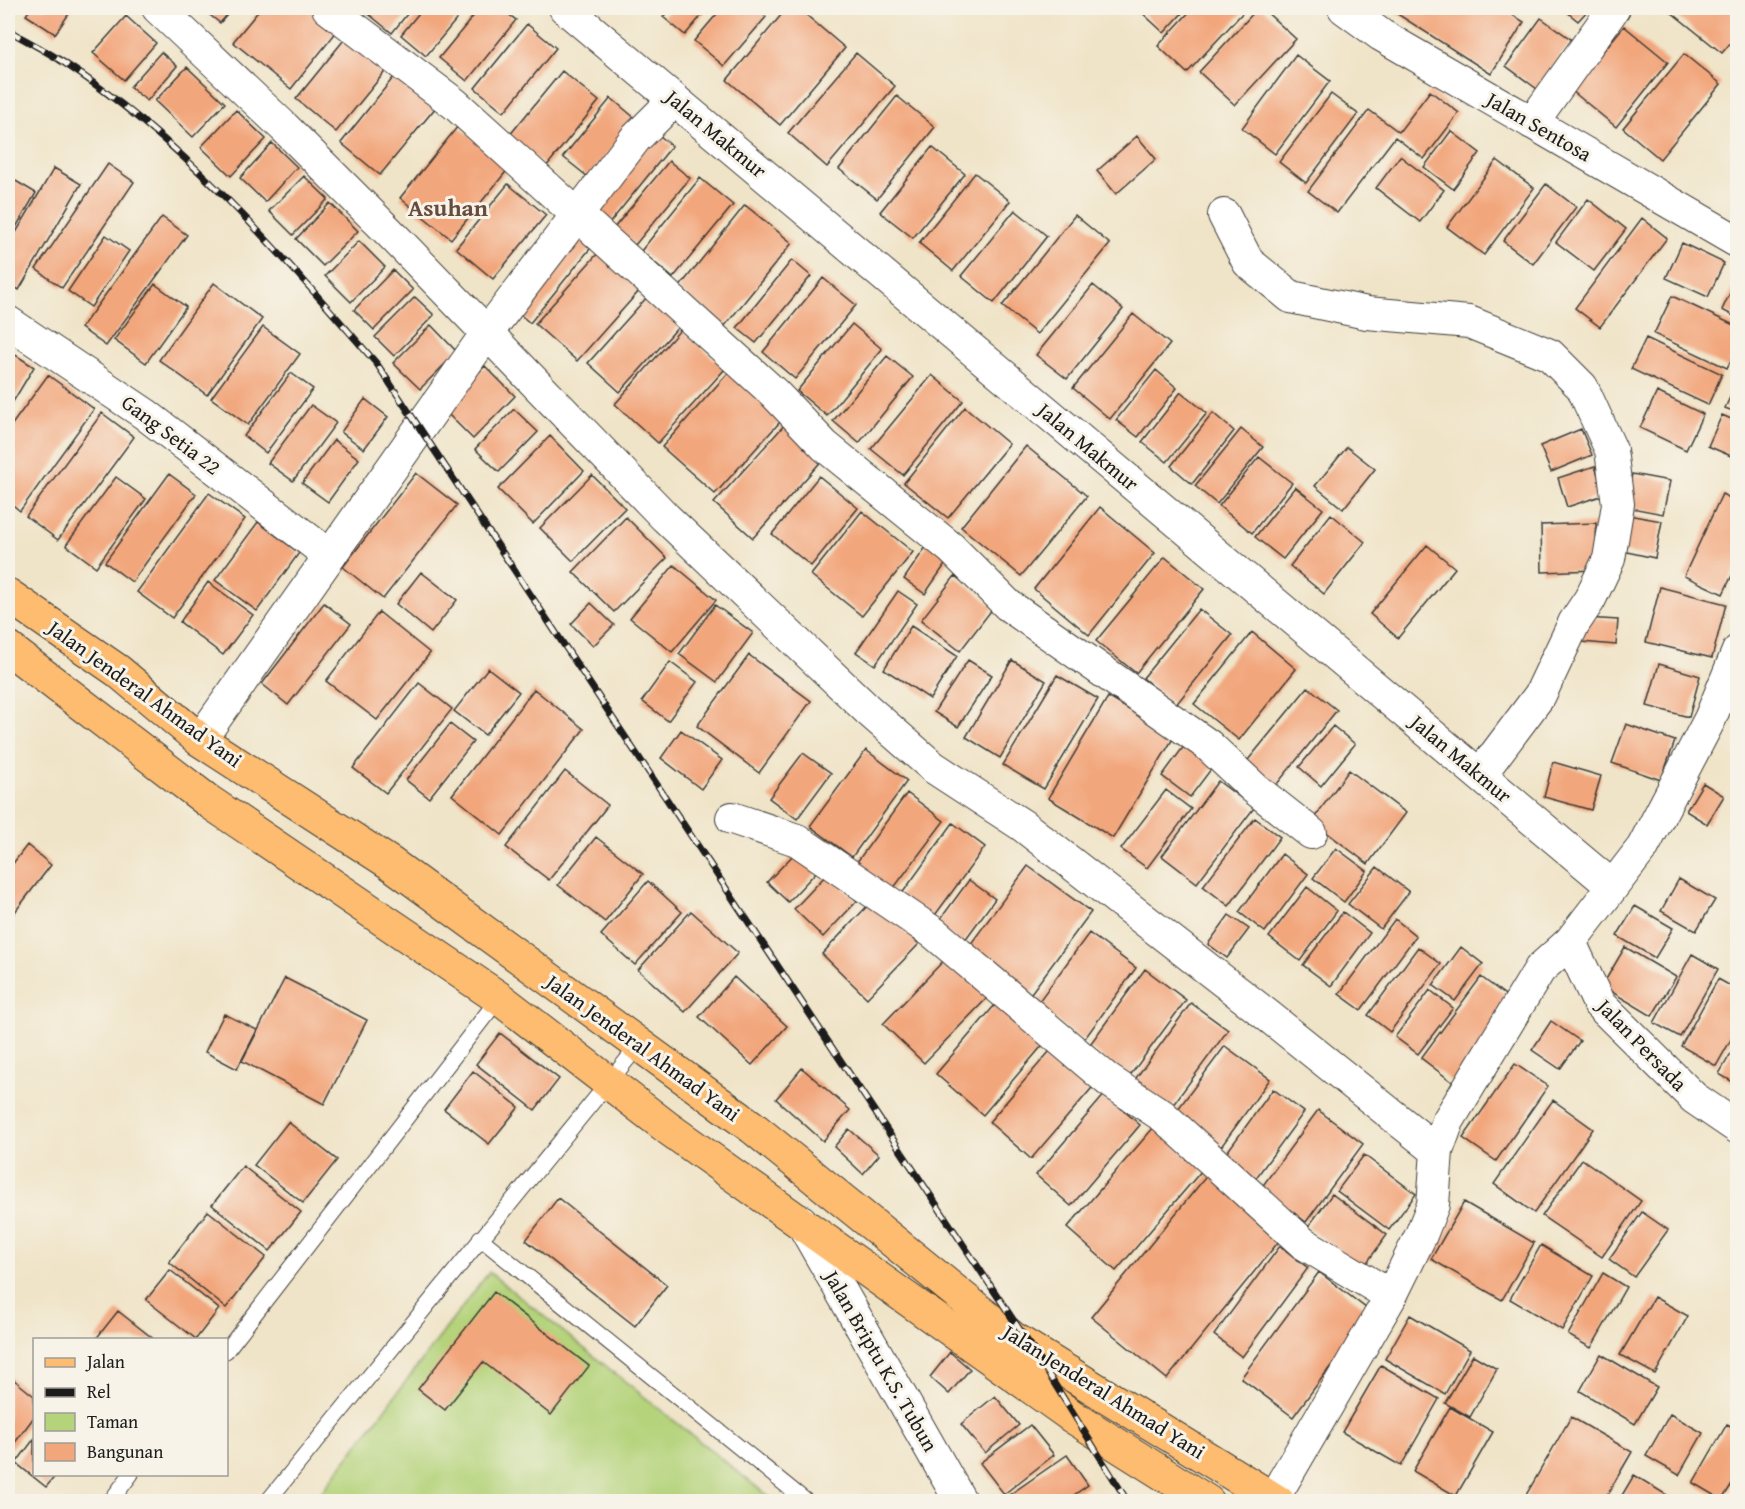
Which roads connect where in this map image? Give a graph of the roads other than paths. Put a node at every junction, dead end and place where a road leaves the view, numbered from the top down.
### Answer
1 (158, 8) edge
2 (328, 8) edge
3 (565, 8) edge
4 (1344, 8) edge
5 (1614, 8) edge
6 (674, 100) junction
7 (1532, 123) junction
8 (577, 213) junction
9 (1224, 215) dead end
10 (1737, 242) edge
11 (8, 322) edge
12 (487, 333) junction
13 (330, 556) junction
14 (8, 595) edge
15 (8, 648) edge
16 (1737, 651) edge
17 (118, 671) junction
18 (93, 714) junction
19 (200, 740) junction
20 (1480, 774) junction
21 (732, 818) dead end
22 (1311, 833) dead end
23 (1612, 886) junction
24 (1570, 942) junction
25 (499, 998) junction
26 (639, 1045) junction
27 (608, 1083) junction
28 (1737, 1128) edge
29 (1437, 1151) junction
30 (801, 1221) junction
31 (480, 1238) junction
32 (1391, 1296) junction
33 (228, 1348) edge
34 (130, 1476) edge
35 (1276, 1500) edge
36 (110, 1502) edge
37 (267, 1502) edge
38 (807, 1502) edge
39 (961, 1502) edge
40 (1208, 1502) edge

1 - 12 street
2 - 8 street
3 - 6 street, Jalan Makmur
4 - 7 street, Jalan Sentosa
5 - 7 street
6 - 8 street
6 - 20 street, Jalan Makmur
7 - 10 street, Jalan Sentosa
8 - 12 street
8 - 22 street
9 - 20 street
11 - 13 street, Gang Setia 22
12 - 13 street
12 - 29 street
13 - 19 street
14 - 17 main road, Jalan Jenderal Ahmad Yani
15 - 18 main road, Jalan Jenderal Ahmad Yani
16 - 23 street
17 - 18 main road
17 - 19 main road, Jalan Jenderal Ahmad Yani
18 - 25 main road, Jalan Jenderal Ahmad Yani
19 - 26 main road, Jalan Jenderal Ahmad Yani
20 - 23 street, Jalan Makmur
21 - 32 street
23 - 24 street
24 - 28 street, Jalan Persada
24 - 29 street
25 - 27 main road, Jalan Jenderal Ahmad Yani
25 - 33 lane
26 - 27 lane
26 - 35 main road, Jalan Jenderal Ahmad Yani
27 - 30 main road, Jalan Jenderal Ahmad Yani
27 - 31 lane
29 - 32 street
30 - 39 street, Jalan Briptu K.S. Tubun
30 - 40 main road, Jalan Jenderal Ahmad Yani
31 - 37 lane
31 - 38 lane
32 - 35 street
34 - 36 lane

